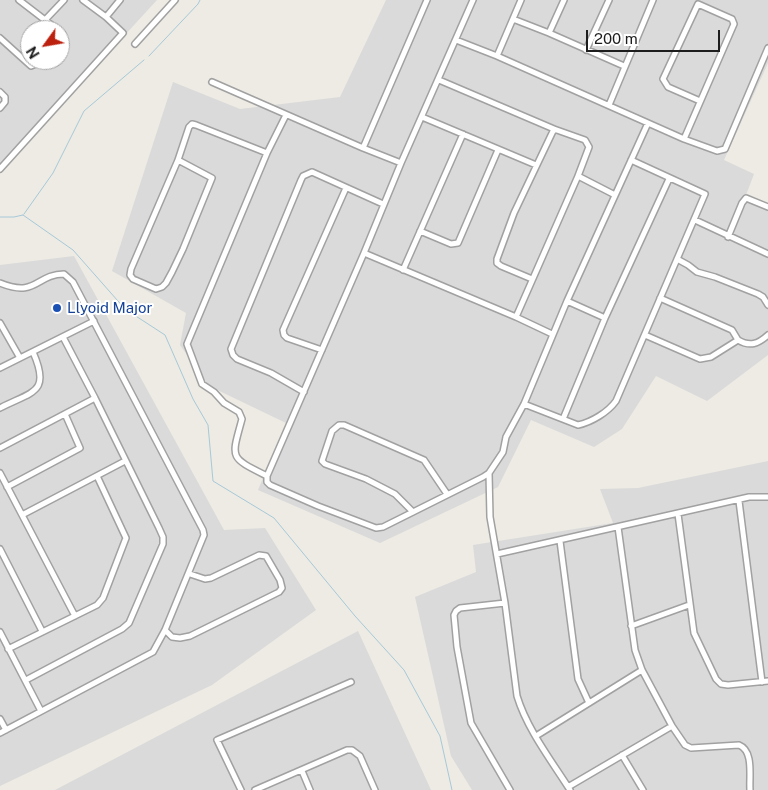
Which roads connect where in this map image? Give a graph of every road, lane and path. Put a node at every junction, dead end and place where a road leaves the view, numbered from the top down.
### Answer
1 (19, 0) edge
2 (64, 0) edge
3 (83, 0) edge
4 (120, 0) edge
5 (175, 0) edge
6 (427, 0) edge
7 (473, 0) edge
8 (521, 0) edge
9 (564, 0) edge
10 (609, 0) edge
11 (653, 0) edge
12 (699, 2) edge
13 (106, 17) junction
14 (513, 19) junction
15 (45, 20) joint
16 (549, 33) junction
17 (0, 38) edge
18 (456, 40) junction
19 (136, 44) dead end
20 (768, 48) edge
21 (586, 50) junction
22 (20, 56) edge
23 (497, 56) junction
24 (624, 66) junction
25 (439, 80) junction
26 (212, 82) dead end
27 (0, 92) edge
28 (700, 101) junction
29 (609, 105) junction
30 (0, 108) edge
31 (286, 115) junction
32 (422, 117) junction
33 (648, 123) junction
34 (554, 129) junction
35 (463, 134) junction
36 (684, 139) junction
37 (363, 148) junction
38 (498, 150) junction
39 (267, 153) junction
40 (178, 160) junction
41 (631, 160) junction
42 (401, 163) junction
43 (536, 166) junction
44 (0, 168) edge
45 (578, 176) junction
46 (669, 179) junction
47 (346, 188) junction
48 (615, 195) junction
49 (383, 204) junction
50 (768, 207) edge
51 (695, 220) junction
52 (420, 231) junction
53 (728, 237) junction
54 (364, 253) junction
55 (768, 254) edge
56 (677, 259) junction
57 (403, 270) junction
58 (532, 279) junction
59 (0, 283) edge
60 (660, 298) junction
61 (567, 301) junction
62 (768, 305) edge
63 (516, 317) junction
64 (605, 318) junction
65 (94, 321) junction
66 (0, 323) edge
67 (552, 334) junction
68 (645, 335) junction
69 (768, 335) edge
70 (62, 337) junction
71 (738, 340) junction
72 (322, 350) junction
73 (33, 352) junction
74 (20, 358) junction
75 (0, 368) edge
76 (304, 392) junction
77 (95, 398) junction
78 (524, 404) junction
79 (0, 408) edge
80 (65, 414) junction
81 (563, 419) junction
82 (0, 448) edge
83 (125, 460) junction
84 (0, 473) edge
85 (489, 473) junction
86 (97, 476) junction
87 (266, 476) junction
88 (7, 488) junction
89 (447, 494) junction
90 (768, 497) edge
91 (738, 501) junction
92 (413, 512) junction
93 (678, 514) junction
94 (22, 515) junction
95 (618, 527) junction
96 (560, 541) junction
97 (0, 549) edge
98 (497, 554) junction
99 (190, 574) junction
100 (505, 603) junction
101 (689, 606) junction
102 (75, 616) junction
103 (631, 626) junction
104 (166, 630) junction
105 (0, 632) edge
106 (42, 632) junction
107 (8, 648) junction
108 (642, 670) junction
109 (26, 680) junction
110 (765, 681) edge
111 (351, 682) dead end
112 (589, 704) junction
113 (41, 711) junction
114 (0, 719) edge
115 (672, 726) junction
116 (6, 730) junction
117 (0, 733) edge
118 (536, 736) junction
119 (622, 755) junction
120 (302, 771) junction
121 (569, 789) edge
122 (241, 790) edge
123 (255, 790) edge
124 (310, 790) edge
125 (375, 790) edge
126 (510, 790) edge
127 (643, 790) edge
128 (750, 790) edge

1 - 15 street
2 - 15 street
3 - 13 street
4 - 13 street
5 - 19 street
6 - 37 street
7 - 18 street
8 - 14 street
9 - 16 street
10 - 21 street
11 - 24 street
12 - 28 street
12 - 28 street
13 - 44 street
14 - 16 street
14 - 23 street
16 - 21 street
17 - 22 street
18 - 23 street
18 - 25 street
20 - 36 street
21 - 24 street
23 - 29 street
24 - 29 street
25 - 32 street
25 - 34 street
26 - 31 street
27 - 30 street
28 - 36 street
29 - 33 street
31 - 37 street
31 - 39 street
32 - 35 street
32 - 42 street
33 - 36 street
33 - 41 street
34 - 43 street
34 - 45 street
35 - 38 street
35 - 52 street
37 - 42 street
38 - 43 street
38 - 52 street
39 - 40 street
39 - 87 street
40 - 40 street
41 - 46 street
41 - 48 street
42 - 49 street
43 - 58 street
45 - 48 street
45 - 58 street
46 - 51 street
46 - 64 street
47 - 49 street
47 - 72 street
47 - 76 street
48 - 61 street
49 - 54 street
50 - 53 street
51 - 53 street
51 - 56 street
52 - 57 street
53 - 55 street
54 - 57 street
54 - 72 street
56 - 60 street
56 - 62 street
57 - 63 street
58 - 63 street
59 - 65 street
60 - 68 street
60 - 71 street
61 - 64 street
61 - 67 street
63 - 67 street
64 - 81 street
65 - 70 street
65 - 99 street
66 - 74 street
67 - 78 street
68 - 71 street
68 - 81 street
69 - 71 street
70 - 73 street
70 - 77 street
72 - 76 street
73 - 74 street
73 - 79 street
74 - 75 street
76 - 87 street
77 - 80 street
77 - 83 street
78 - 81 street
78 - 85 street
80 - 82 street
80 - 88 street
83 - 86 street
83 - 109 street
84 - 88 street
85 - 89 street
85 - 98 street
86 - 94 street
86 - 102 street
87 - 92 street
88 - 94 street
89 - 92 street
89 - 92 street
90 - 91 street
91 - 93 street
91 - 110 street
93 - 95 street
93 - 101 street
94 - 102 street
95 - 96 street
95 - 103 street
96 - 98 street
96 - 112 street
97 - 106 street
98 - 100 street
99 - 104 street
99 - 104 street
100 - 118 street
100 - 126 street
101 - 103 street
101 - 110 street
102 - 106 street
103 - 108 street
104 - 113 street
105 - 107 street
106 - 107 street
107 - 109 street
108 - 112 street
108 - 115 street
109 - 113 street
111 - 122 street
112 - 118 street
113 - 116 street
114 - 116 street
115 - 119 street
115 - 128 street
116 - 117 street
118 - 121 street
119 - 121 street
119 - 127 street
120 - 123 street
120 - 124 street
120 - 125 street

